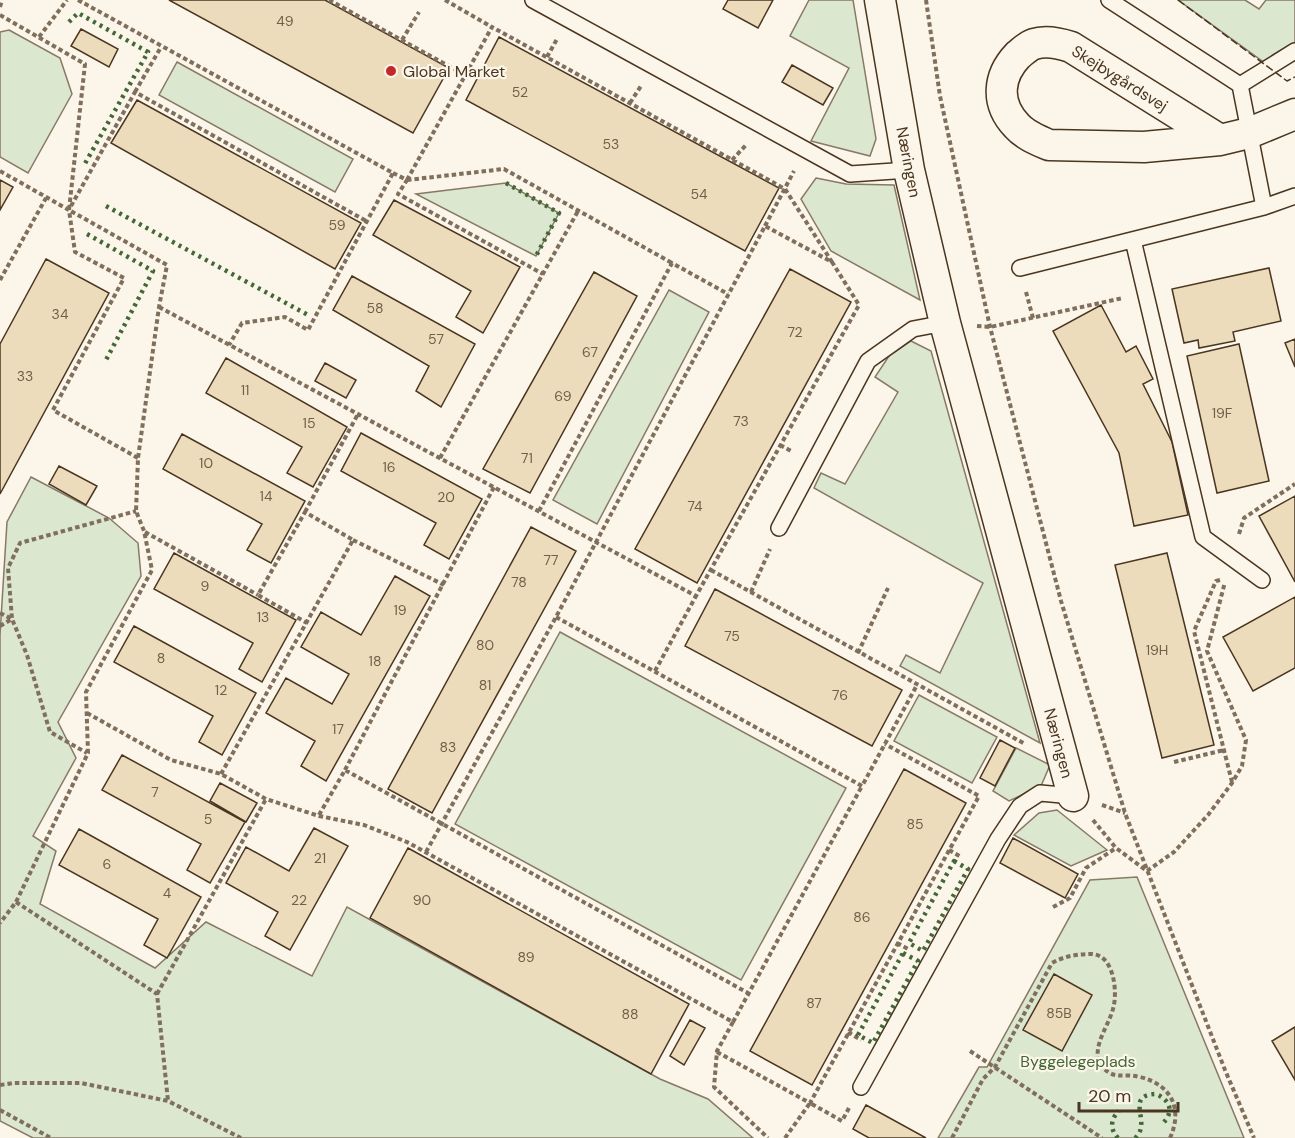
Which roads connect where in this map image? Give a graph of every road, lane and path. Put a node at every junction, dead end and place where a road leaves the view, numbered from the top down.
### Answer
1 (2, 0) edge
2 (68, 0) edge
3 (78, 0) edge
4 (329, 0) edge
5 (445, 0) edge
6 (880, 0) edge
7 (926, 0) edge
8 (1109, 0) edge
9 (540, 2) edge
10 (0, 7) edge
11 (420, 12) dead end
12 (0, 15) edge
13 (492, 27) junction
14 (39, 37) junction
15 (402, 40) junction
16 (161, 47) junction
17 (1295, 51) edge
18 (465, 75) junction
19 (1240, 85) junction
20 (135, 92) junction
21 (1295, 114) edge
22 (1249, 133) junction
23 (1220, 140) junction
24 (909, 170) junction
25 (0, 171) edge
26 (393, 173) junction
27 (407, 180) junction
28 (784, 189) junction
29 (1295, 196) edge
30 (46, 198) junction
31 (1264, 207) junction
32 (69, 210) junction
33 (578, 211) junction
34 (368, 222) junction
35 (765, 226) junction
36 (1133, 240) junction
37 (832, 262) junction
38 (672, 263) junction
39 (1020, 268) dead end
40 (543, 274) junction
41 (0, 280) edge
42 (1147, 293) junction
43 (728, 294) junction
44 (159, 307) junction
45 (945, 323) junction
46 (990, 327) junction
47 (229, 345) junction
48 (358, 414) junction
49 (138, 458) junction
50 (440, 458) junction
51 (1295, 484) edge
52 (494, 487) junction
53 (136, 511) junction
54 (539, 511) junction
55 (305, 512) junction
56 (780, 528) joint
57 (144, 531) junction
58 (354, 540) junction
59 (596, 542) junction
60 (1232, 559) junction
61 (711, 570) junction
62 (1262, 580) dead end
63 (444, 585) junction
64 (888, 588) dead end
65 (751, 592) junction
66 (258, 595) junction
67 (696, 596) junction
68 (0, 613) edge
69 (556, 617) junction
70 (12, 619) junction
71 (307, 623) junction
72 (0, 626) edge
73 (858, 653) junction
74 (655, 671) junction
75 (917, 685) junction
76 (86, 712) junction
77 (885, 744) junction
78 (1029, 747) dead end
79 (1224, 750) junction
80 (88, 753) junction
81 (1174, 762) dead end
82 (345, 770) junction
83 (221, 774) junction
84 (1232, 783) junction
85 (862, 786) junction
86 (1073, 796) junction
87 (266, 799) junction
88 (319, 816) junction
89 (442, 823) junction
90 (1116, 848) junction
91 (426, 852) junction
92 (1147, 871) junction
93 (16, 902) junction
94 (1053, 907) dead end
95 (0, 923) edge
96 (748, 993) junction
97 (157, 994) junction
98 (733, 1022) junction
99 (717, 1051) junction
100 (969, 1051) dead end
101 (995, 1067) junction
102 (0, 1085) edge
103 (861, 1087) joint
104 (168, 1101) junction
105 (810, 1103) junction
106 (0, 1110) edge
107 (51, 1138) edge
108 (241, 1138) edge
109 (768, 1138) edge
110 (785, 1138) edge
111 (952, 1138) edge
112 (1102, 1138) edge
113 (1170, 1138) edge
114 (1254, 1138) edge

1 - 10 path
2 - 14 path
3 - 16 path
4 - 15 path
5 - 13 path
6 - 24 street, Næringen
7 - 46 path
8 - 19 lane
9 - 24 lane
11 - 15 path
12 - 14 path
13 - 18 path
13 - 28 path
14 - 32 path
15 - 18 path
16 - 20 path
16 - 26 path
17 - 19 lane
18 - 27 path
19 - 22 lane
20 - 32 path
20 - 34 path
21 - 22 street, Skejbygårdsvej
22 - 23 street, Skejbygårdsvej
22 - 31 lane
23 - 23 street, Skejbygårdsvej
24 - 45 street, Næringen
25 - 30 path
26 - 27 path
26 - 34 path
27 - 33 path
27 - 40 path
28 - 35 path
28 - 37 path
29 - 31 lane
30 - 32 path
30 - 41 path
31 - 36 lane
32 - 44 path
32 - 49 path
33 - 38 path
33 - 40 path
34 - 47 path
35 - 37 path
35 - 43 path
36 - 39 lane
36 - 42 lane
37 - 61 path
38 - 43 path
38 - 54 path
40 - 50 path
42 - 46 path
42 - 60 lane
43 - 59 path
44 - 47 path
44 - 49 path
45 - 46 path
45 - 56 lane
45 - 86 street, Næringen
46 - 92 path
47 - 48 path
48 - 50 path
48 - 55 path
49 - 53 path
50 - 52 path
51 - 60 path
52 - 54 path
52 - 63 path
53 - 57 path
53 - 70 path
54 - 59 path
55 - 58 path
55 - 66 path
56 - 65 path
57 - 66 path
57 - 76 path
58 - 63 path
58 - 71 path
59 - 67 path
59 - 69 path
60 - 62 lane
61 - 65 path
61 - 67 path
63 - 82 path
64 - 73 path
65 - 73 path
66 - 71 path
67 - 74 path
68 - 70 path
69 - 74 path
69 - 89 path
70 - 72 path
70 - 80 path
71 - 83 path
73 - 75 path
74 - 85 path
75 - 77 path
75 - 78 path
76 - 80 path
76 - 83 path
77 - 85 path
77 - 105 path
79 - 81 path
79 - 84 path
79 - 84 path
80 - 93 path
82 - 88 path
82 - 89 path
83 - 87 path
84 - 92 path
85 - 96 path
86 - 90 path
86 - 103 lane, Næringen
87 - 88 path
87 - 97 path
88 - 91 path
89 - 91 path
89 - 96 path
90 - 92 path
90 - 94 path
91 - 98 path
92 - 114 path
93 - 95 path
93 - 97 path
96 - 98 path
97 - 104 path
98 - 99 path
99 - 105 path
99 - 109 path
100 - 101 path
101 - 111 path
101 - 112 path
101 - 113 path
102 - 104 path
103 - 105 path
104 - 108 path
105 - 110 path
106 - 107 path

